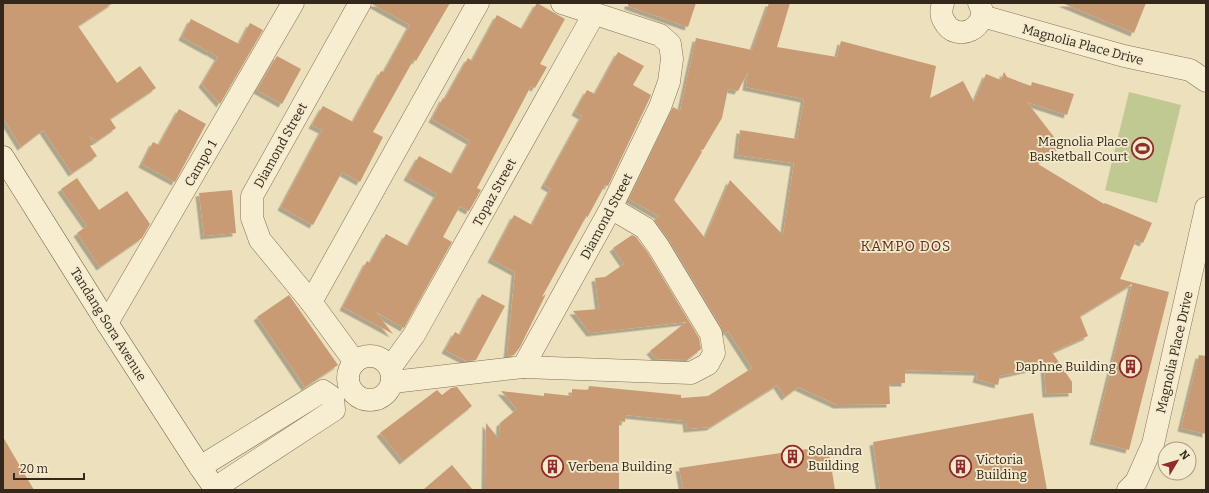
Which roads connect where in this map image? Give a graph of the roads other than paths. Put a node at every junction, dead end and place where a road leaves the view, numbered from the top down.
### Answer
1 (293, 3) edge
2 (360, 3) edge
3 (478, 3) edge
4 (562, 3) edge
5 (943, 3) edge
6 (980, 9) edge
7 (594, 14) junction
8 (1206, 80) edge
9 (3, 157) edge
10 (611, 208) junction
11 (1206, 208) edge
12 (311, 302) junction
13 (106, 323) junction
14 (355, 362) junction
15 (523, 367) junction
16 (391, 375) junction
17 (342, 393) junction
18 (200, 467) junction
19 (216, 489) edge
20 (1128, 490) edge

1 - 13 street, Campo 1
2 - 12 street, Diamond Street
3 - 12 street
4 - 7 street, Diamond Street
5 - 6 street, Magnolia Place Drive
6 - 8 street, Magnolia Place Drive
7 - 10 street, Diamond Street
7 - 16 street, Topaz Street
9 - 13 street, Tandang Sora Avenue
10 - 15 street, Diamond Street
10 - 15 street
11 - 20 street, Magnolia Place Drive
12 - 14 street, Diamond Street
13 - 18 street, Tandang Sora Avenue
14 - 16 street
14 - 17 street
15 - 16 street
16 - 17 street
17 - 18 street
17 - 19 street
18 - 19 street, Tandang Sora Avenue

